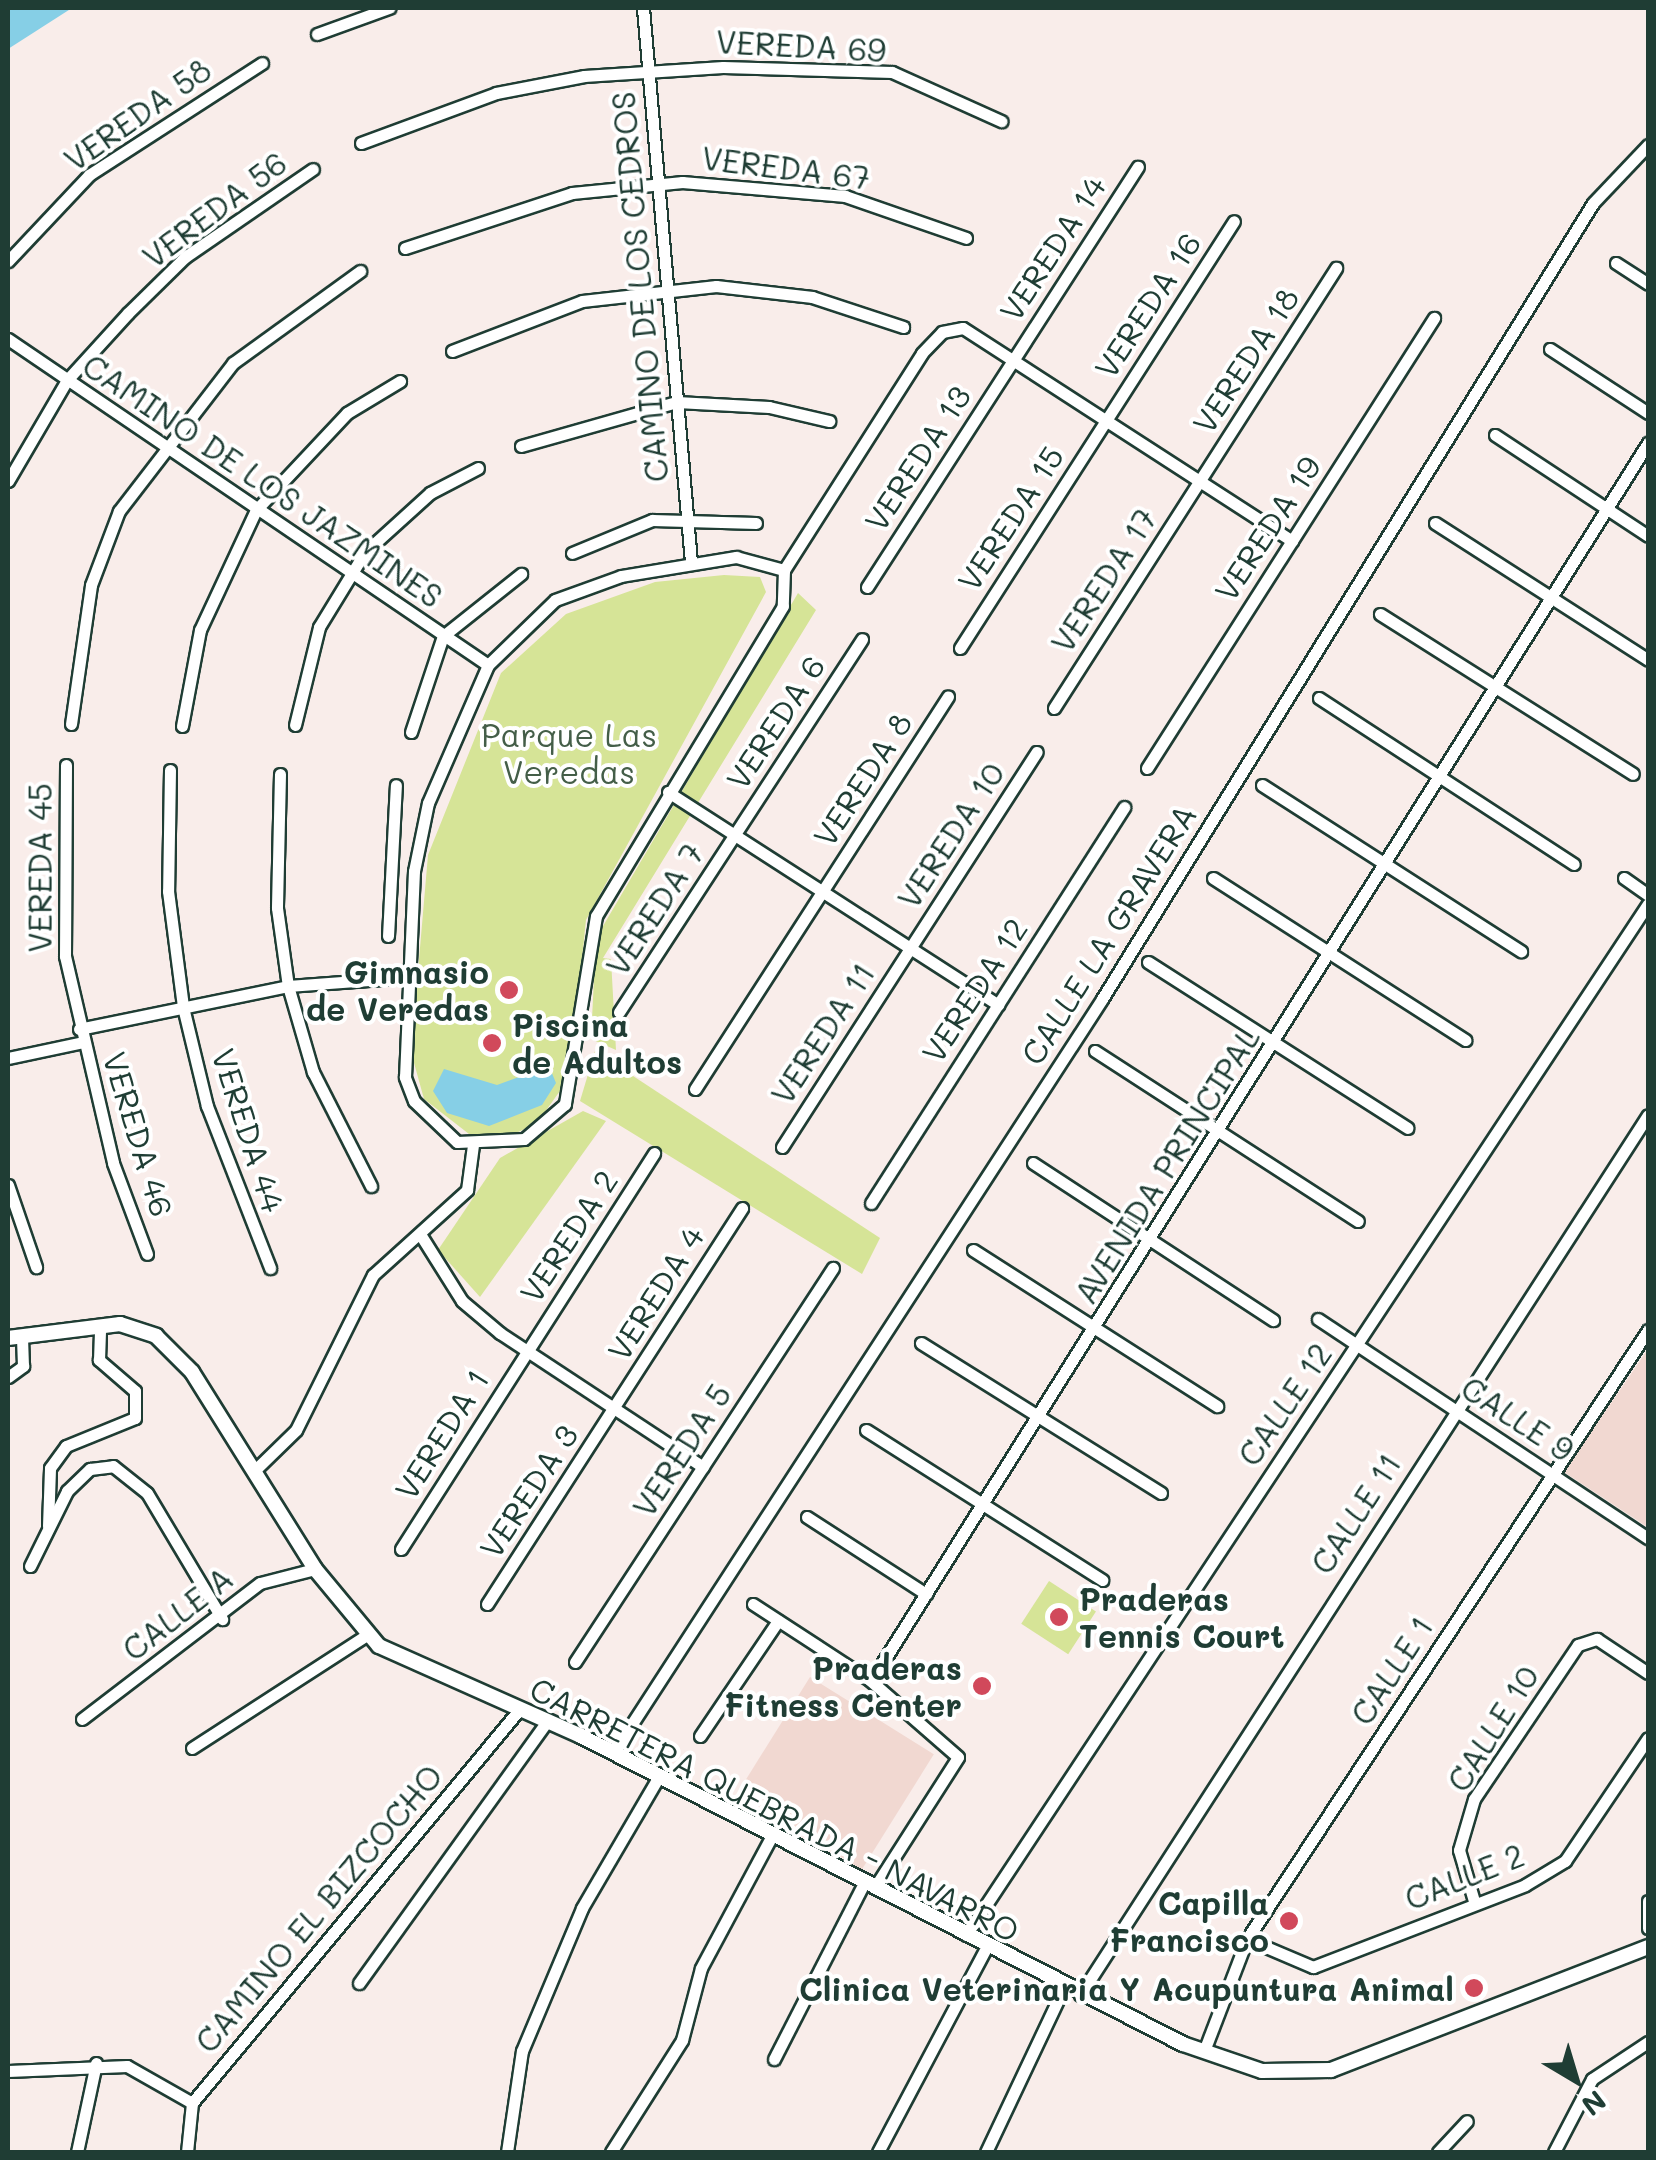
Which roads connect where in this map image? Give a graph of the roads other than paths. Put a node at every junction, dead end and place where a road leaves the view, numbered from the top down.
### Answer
1 (388, 8) edge
2 (644, 8) edge
3 (317, 34) dead end
4 (262, 64) dead end
5 (649, 71) junction
6 (1001, 121) dead end
7 (361, 143) dead end
8 (1648, 146) edge
9 (1138, 166) dead end
10 (313, 169) dead end
11 (654, 185) junction
12 (1234, 221) dead end
13 (966, 238) dead end
14 (404, 248) dead end
15 (8, 261) edge
16 (1616, 263) dead end
17 (1336, 268) dead end
18 (360, 271) dead end
19 (1648, 284) edge
20 (667, 290) junction
21 (1434, 318) dead end
22 (903, 327) dead end
23 (8, 340) edge
24 (1550, 349) dead end
25 (452, 351) dead end
26 (1013, 360) junction
27 (67, 380) junction
28 (400, 380) dead end
29 (677, 402) junction
30 (1648, 412) edge
31 (1106, 419) junction
32 (829, 421) dead end
33 (1494, 435) dead end
34 (1648, 442) edge
35 (164, 446) junction
36 (521, 446) dead end
37 (478, 468) dead end
38 (8, 481) edge
39 (1199, 482) junction
40 (1606, 508) junction
41 (256, 510) junction
42 (686, 516) junction
43 (756, 523) dead end
44 (1435, 523) dead end
45 (1648, 536) edge
46 (1292, 542) junction
47 (572, 553) dead end
48 (692, 562) junction
49 (784, 570) junction
50 (351, 573) junction
51 (520, 574) dead end
52 (867, 587) dead end
53 (1549, 598) junction
54 (1380, 614) dead end
55 (442, 636) junction
56 (862, 638) dead end
57 (960, 648) dead end
58 (1648, 660) edge
59 (488, 665) junction
60 (1493, 687) junction
61 (948, 696) dead end
62 (1319, 698) dead end
63 (1054, 708) dead end
64 (70, 724) dead end
65 (295, 724) dead end
66 (182, 726) dead end
67 (411, 732) dead end
68 (1036, 752) dead end
69 (66, 765) dead end
70 (1147, 768) dead end
71 (170, 770) dead end
72 (280, 774) dead end
73 (1632, 774) dead end
74 (1437, 776) junction
75 (396, 785) dead end
76 (1262, 786) dead end
77 (668, 792) junction
78 (1124, 807) dead end
79 (734, 835) junction
80 (1383, 864) junction
81 (1574, 864) dead end
82 (414, 871) junction
83 (386, 872) junction
84 (1213, 878) dead end
85 (1624, 878) dead end
86 (822, 892) junction
87 (1648, 895) edge
88 (1648, 904) edge
89 (388, 936) dead end
90 (909, 949) junction
91 (1521, 951) dead end
92 (1328, 954) junction
93 (1148, 962) dead end
94 (410, 977) junction
95 (288, 986) junction
96 (998, 1005) junction
97 (183, 1007) junction
98 (619, 1012) dead end
99 (81, 1035) junction
100 (1465, 1040) dead end
101 (1273, 1044) junction
102 (1094, 1051) dead end
103 (8, 1058) edge
104 (696, 1089) dead end
105 (1648, 1115) edge
106 (1408, 1128) dead end
107 (1219, 1132) junction
108 (474, 1146) junction
109 (782, 1147) dead end
110 (654, 1152) dead end
111 (1033, 1163) dead end
112 (8, 1185) edge
113 (371, 1186) dead end
114 (872, 1202) dead end
115 (742, 1208) dead end
116 (1358, 1221) dead end
117 (420, 1234) junction
118 (1152, 1241) junction
119 (973, 1250) dead end
120 (147, 1254) dead end
121 (36, 1267) dead end
122 (270, 1268) dead end
123 (833, 1268) dead end
124 (1318, 1319) dead end
125 (1274, 1320) dead end
126 (100, 1326) junction
127 (1097, 1328) junction
128 (1648, 1330) edge
129 (15, 1337) edge
130 (921, 1343) dead end
131 (1356, 1346) junction
132 (528, 1349) junction
133 (8, 1376) edge
134 (1217, 1406) dead end
135 (614, 1408) junction
136 (1454, 1410) junction
137 (1041, 1416) junction
138 (866, 1430) dead end
139 (703, 1467) junction
140 (256, 1470) junction
141 (1553, 1474) junction
142 (1161, 1493) dead end
143 (983, 1506) junction
144 (807, 1516) dead end
145 (48, 1530) junction
146 (1648, 1538) edge
147 (401, 1548) dead end
148 (30, 1566) dead end
149 (315, 1570) junction
150 (1102, 1580) dead end
151 (926, 1594) junction
152 (487, 1604) dead end
153 (752, 1604) dead end
154 (222, 1619) junction
155 (778, 1621) junction
156 (365, 1636) junction
157 (575, 1662) dead end
158 (1648, 1673) edge
159 (871, 1680) junction
160 (518, 1710) junction
161 (82, 1718) dead end
162 (547, 1721) junction
163 (700, 1736) dead end
164 (1648, 1738) edge
165 (192, 1748) dead end
166 (614, 1753) junction
167 (658, 1778) junction
168 (772, 1834) junction
169 (870, 1885) junction
170 (1474, 1901) junction
171 (1648, 1901) edge
172 (1648, 1928) edge
173 (966, 1935) junction
174 (1247, 1939) junction
175 (986, 1946) junction
176 (1648, 1947) edge
177 (360, 1983) dead end
178 (1064, 1987) junction
179 (1080, 1994) junction
180 (1648, 2042) edge
181 (1204, 2051) junction
182 (774, 2059) dead end
183 (96, 2063) junction
184 (8, 2071) edge
185 (192, 2103) junction
186 (1467, 2121) dead end
187 (77, 2152) edge
188 (187, 2152) edge
189 (507, 2152) edge
190 (611, 2152) edge
191 (878, 2152) edge
192 (986, 2152) edge
193 (1438, 2152) edge
194 (1554, 2152) edge

1 - 3 street
2 - 5 street, CAMINO DE LOS CEDROS
4 - 15 street, VEREDA 58
5 - 6 street, VEREDA 69
5 - 7 street, VEREDA 69
5 - 11 street, CAMINO DE LOS CEDROS
8 - 166 street, CALLE LA GRAVERA
9 - 26 street, VEREDA 14
10 - 27 street, VEREDA 56
11 - 13 street, VEREDA 67
11 - 14 street, VEREDA 67
11 - 20 street, CAMINO DE LOS CEDROS
12 - 31 street, VEREDA 16
16 - 19 street
17 - 39 street, VEREDA 18
18 - 35 street
20 - 22 street
20 - 25 street
20 - 29 street, CAMINO DE LOS CEDROS
21 - 46 street, VEREDA 19
23 - 27 street, CAMINO DE LOS JAZMINES
24 - 30 street
26 - 31 street
26 - 49 street
26 - 52 street, VEREDA 13
27 - 35 street, CAMINO DE LOS JAZMINES
27 - 38 street, VEREDA 56
28 - 41 street
29 - 32 street
29 - 36 street
29 - 42 street, CAMINO DE LOS CEDROS
31 - 39 street
31 - 57 street, VEREDA 15
33 - 40 street
34 - 40 street, AVENIDA PRINCIPAL
35 - 41 street, CAMINO DE LOS JAZMINES
35 - 64 street
37 - 50 street
39 - 46 street
39 - 63 street, VEREDA 17
40 - 45 street
40 - 53 street, AVENIDA PRINCIPAL
41 - 50 street, CAMINO DE LOS JAZMINES
41 - 66 street
42 - 43 street
42 - 47 street
42 - 48 street, CAMINO DE LOS CEDROS
44 - 53 street
46 - 70 street, VEREDA 19
48 - 49 street
48 - 59 street
49 - 77 street
50 - 55 street, CAMINO DE LOS JAZMINES
50 - 65 street
51 - 55 street
53 - 58 street
53 - 60 street, AVENIDA PRINCIPAL
54 - 60 street
55 - 59 street, CAMINO DE LOS JAZMINES
55 - 67 street
56 - 79 street, VEREDA 6
59 - 82 street
60 - 73 street
60 - 74 street, AVENIDA PRINCIPAL
61 - 86 street, VEREDA 8
62 - 74 street
68 - 90 street, VEREDA 10
69 - 99 street, VEREDA 45
71 - 97 street, VEREDA 44
72 - 95 street
74 - 80 street, AVENIDA PRINCIPAL
74 - 81 street
75 - 83 street
76 - 80 street
77 - 79 street
77 - 108 street
78 - 96 street, VEREDA 12
79 - 86 street
79 - 98 street, VEREDA 7
80 - 91 street
80 - 92 street, AVENIDA PRINCIPAL
82 - 83 street
82 - 94 street
83 - 89 street
84 - 92 street
85 - 87 street
86 - 90 street
86 - 104 street, VEREDA 8
88 - 131 street, CALLE 12
90 - 96 street
90 - 109 street, VEREDA 11
92 - 100 street
92 - 101 street, AVENIDA PRINCIPAL
93 - 101 street
94 - 95 street
94 - 108 street
95 - 97 street
95 - 113 street
96 - 114 street, VEREDA 12
97 - 99 street
97 - 122 street, VEREDA 44
99 - 103 street
99 - 120 street, VEREDA 46
101 - 106 street
101 - 107 street, AVENIDA PRINCIPAL
102 - 107 street
105 - 136 street, CALLE 11
107 - 116 street
107 - 118 street, AVENIDA PRINCIPAL
108 - 117 street
110 - 132 street, VEREDA 2
111 - 118 street
112 - 121 street
115 - 135 street, VEREDA 4
117 - 132 street
117 - 140 street
118 - 125 street
118 - 127 street, AVENIDA PRINCIPAL
119 - 127 street
123 - 139 street, VEREDA 5
124 - 131 street, CALLE 9
126 - 129 street, CARRETERA QUEBRADA - NAVARRO
126 - 140 street, CARRETERA QUEBRADA - NAVARRO
126 - 145 street
127 - 134 street
127 - 137 street, AVENIDA PRINCIPAL
128 - 141 street, CALLE 1
129 - 133 street
130 - 137 street
131 - 136 street, CALLE 9
131 - 173 street, CALLE 12
132 - 135 street
132 - 147 street, VEREDA 1
135 - 139 street
135 - 152 street, VEREDA 3
136 - 141 street, CALLE 9
136 - 179 street, CALLE 11
137 - 142 street
137 - 143 street, AVENIDA PRINCIPAL
138 - 143 street
139 - 157 street, VEREDA 5
140 - 149 street, CARRETERA QUEBRADA - NAVARRO
141 - 146 street, CALLE 9
141 - 174 street, CALLE 1
143 - 150 street
143 - 151 street, AVENIDA PRINCIPAL
144 - 151 street
145 - 148 street
145 - 154 street
149 - 154 street, CALLE A
149 - 156 street, CARRETERA QUEBRADA - NAVARRO
151 - 159 street, AVENIDA PRINCIPAL
153 - 155 street
154 - 161 street, CALLE A
155 - 159 street
155 - 163 street
156 - 160 street, CARRETERA QUEBRADA - NAVARRO
156 - 165 street
158 - 170 street, CALLE 10
159 - 169 street
160 - 162 street, CARRETERA QUEBRADA - NAVARRO
160 - 185 street, CAMINO EL BIZCOCHO
162 - 166 street, CARRETERA QUEBRADA - NAVARRO
162 - 177 street
164 - 170 street, CALLE 2
166 - 167 street, CARRETERA QUEBRADA - NAVARRO
167 - 168 street, CARRETERA QUEBRADA - NAVARRO
167 - 189 street
168 - 169 street, CARRETERA QUEBRADA - NAVARRO
168 - 190 street
169 - 173 street, CARRETERA QUEBRADA - NAVARRO
169 - 182 street
170 - 174 street, CALLE 2
171 - 172 street
173 - 175 street, CARRETERA QUEBRADA - NAVARRO
174 - 181 street, CALLE 1
175 - 178 street, CARRETERA QUEBRADA - NAVARRO
175 - 191 street
176 - 181 street, CARRETERA QUEBRADA - NAVARRO
178 - 179 street, CARRETERA QUEBRADA - NAVARRO
178 - 192 street
179 - 181 street, CARRETERA QUEBRADA - NAVARRO
180 - 194 street
183 - 184 street
183 - 185 street
183 - 187 street
185 - 188 street
186 - 193 street

